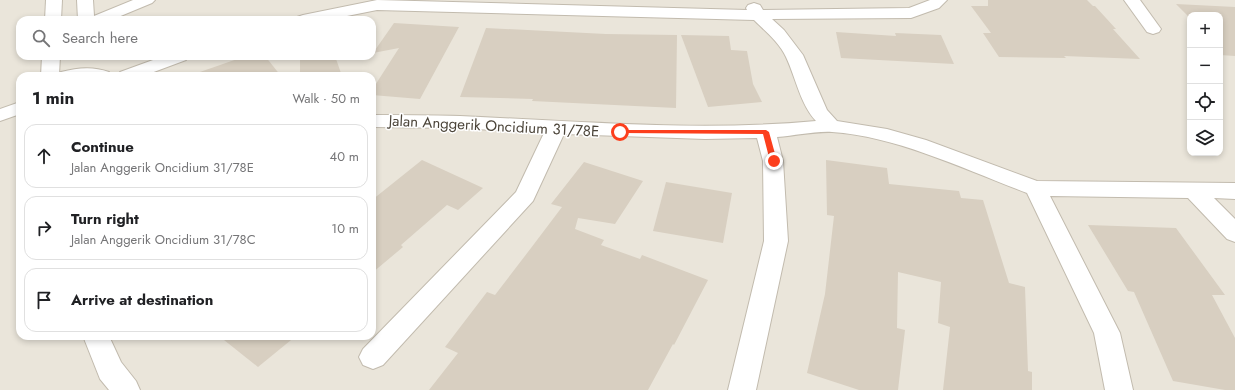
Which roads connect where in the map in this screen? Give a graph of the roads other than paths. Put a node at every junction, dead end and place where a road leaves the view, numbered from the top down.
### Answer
1 (54, 0) edge
2 (85, 0) edge
3 (147, 0) edge
4 (939, 0) edge
5 (1132, 0) edge
6 (377, 3) edge
7 (550, 5) edge
8 (754, 8) edge
9 (53, 16) edge
10 (86, 16) edge
11 (107, 16) edge
12 (320, 16) edge
13 (1153, 29) dead end
14 (51, 60) edge
15 (169, 60) edge
16 (92, 68) edge
17 (50, 72) edge
18 (80, 72) edge
19 (137, 72) edge
20 (16, 109) edge
21 (0, 115) edge
22 (376, 121) edge
23 (831, 126) junction
24 (556, 129) junction
25 (766, 132) junction
26 (1035, 188) junction
27 (1194, 191) junction
28 (1235, 191) edge
29 (1235, 233) edge
30 (98, 340) edge
31 (373, 357) dead end
32 (126, 390) edge
33 (742, 390) edge
34 (1119, 390) edge

1 - 9 street
2 - 10 street
3 - 11 street
4 - 8 street
5 - 13 street
6 - 7 street
6 - 12 street
7 - 8 street
8 - 23 street
14 - 17 street
15 - 19 street
16 - 18 street
20 - 21 street
22 - 24 street, Jalan Anggerik Oncidium 31/78E
23 - 25 street, Jalan Anggerik Oncidium 31/78E
23 - 26 street, Jalan Anggerik Oncidium 31/78E
24 - 25 street, Jalan Anggerik Oncidium 31/78E
24 - 31 street
25 - 33 street
26 - 27 street, Jalan Anggerik Oncidium 31/78E
26 - 34 street
27 - 28 street, Jalan Anggerik Oncidium 31/78E
27 - 29 street
30 - 32 street

